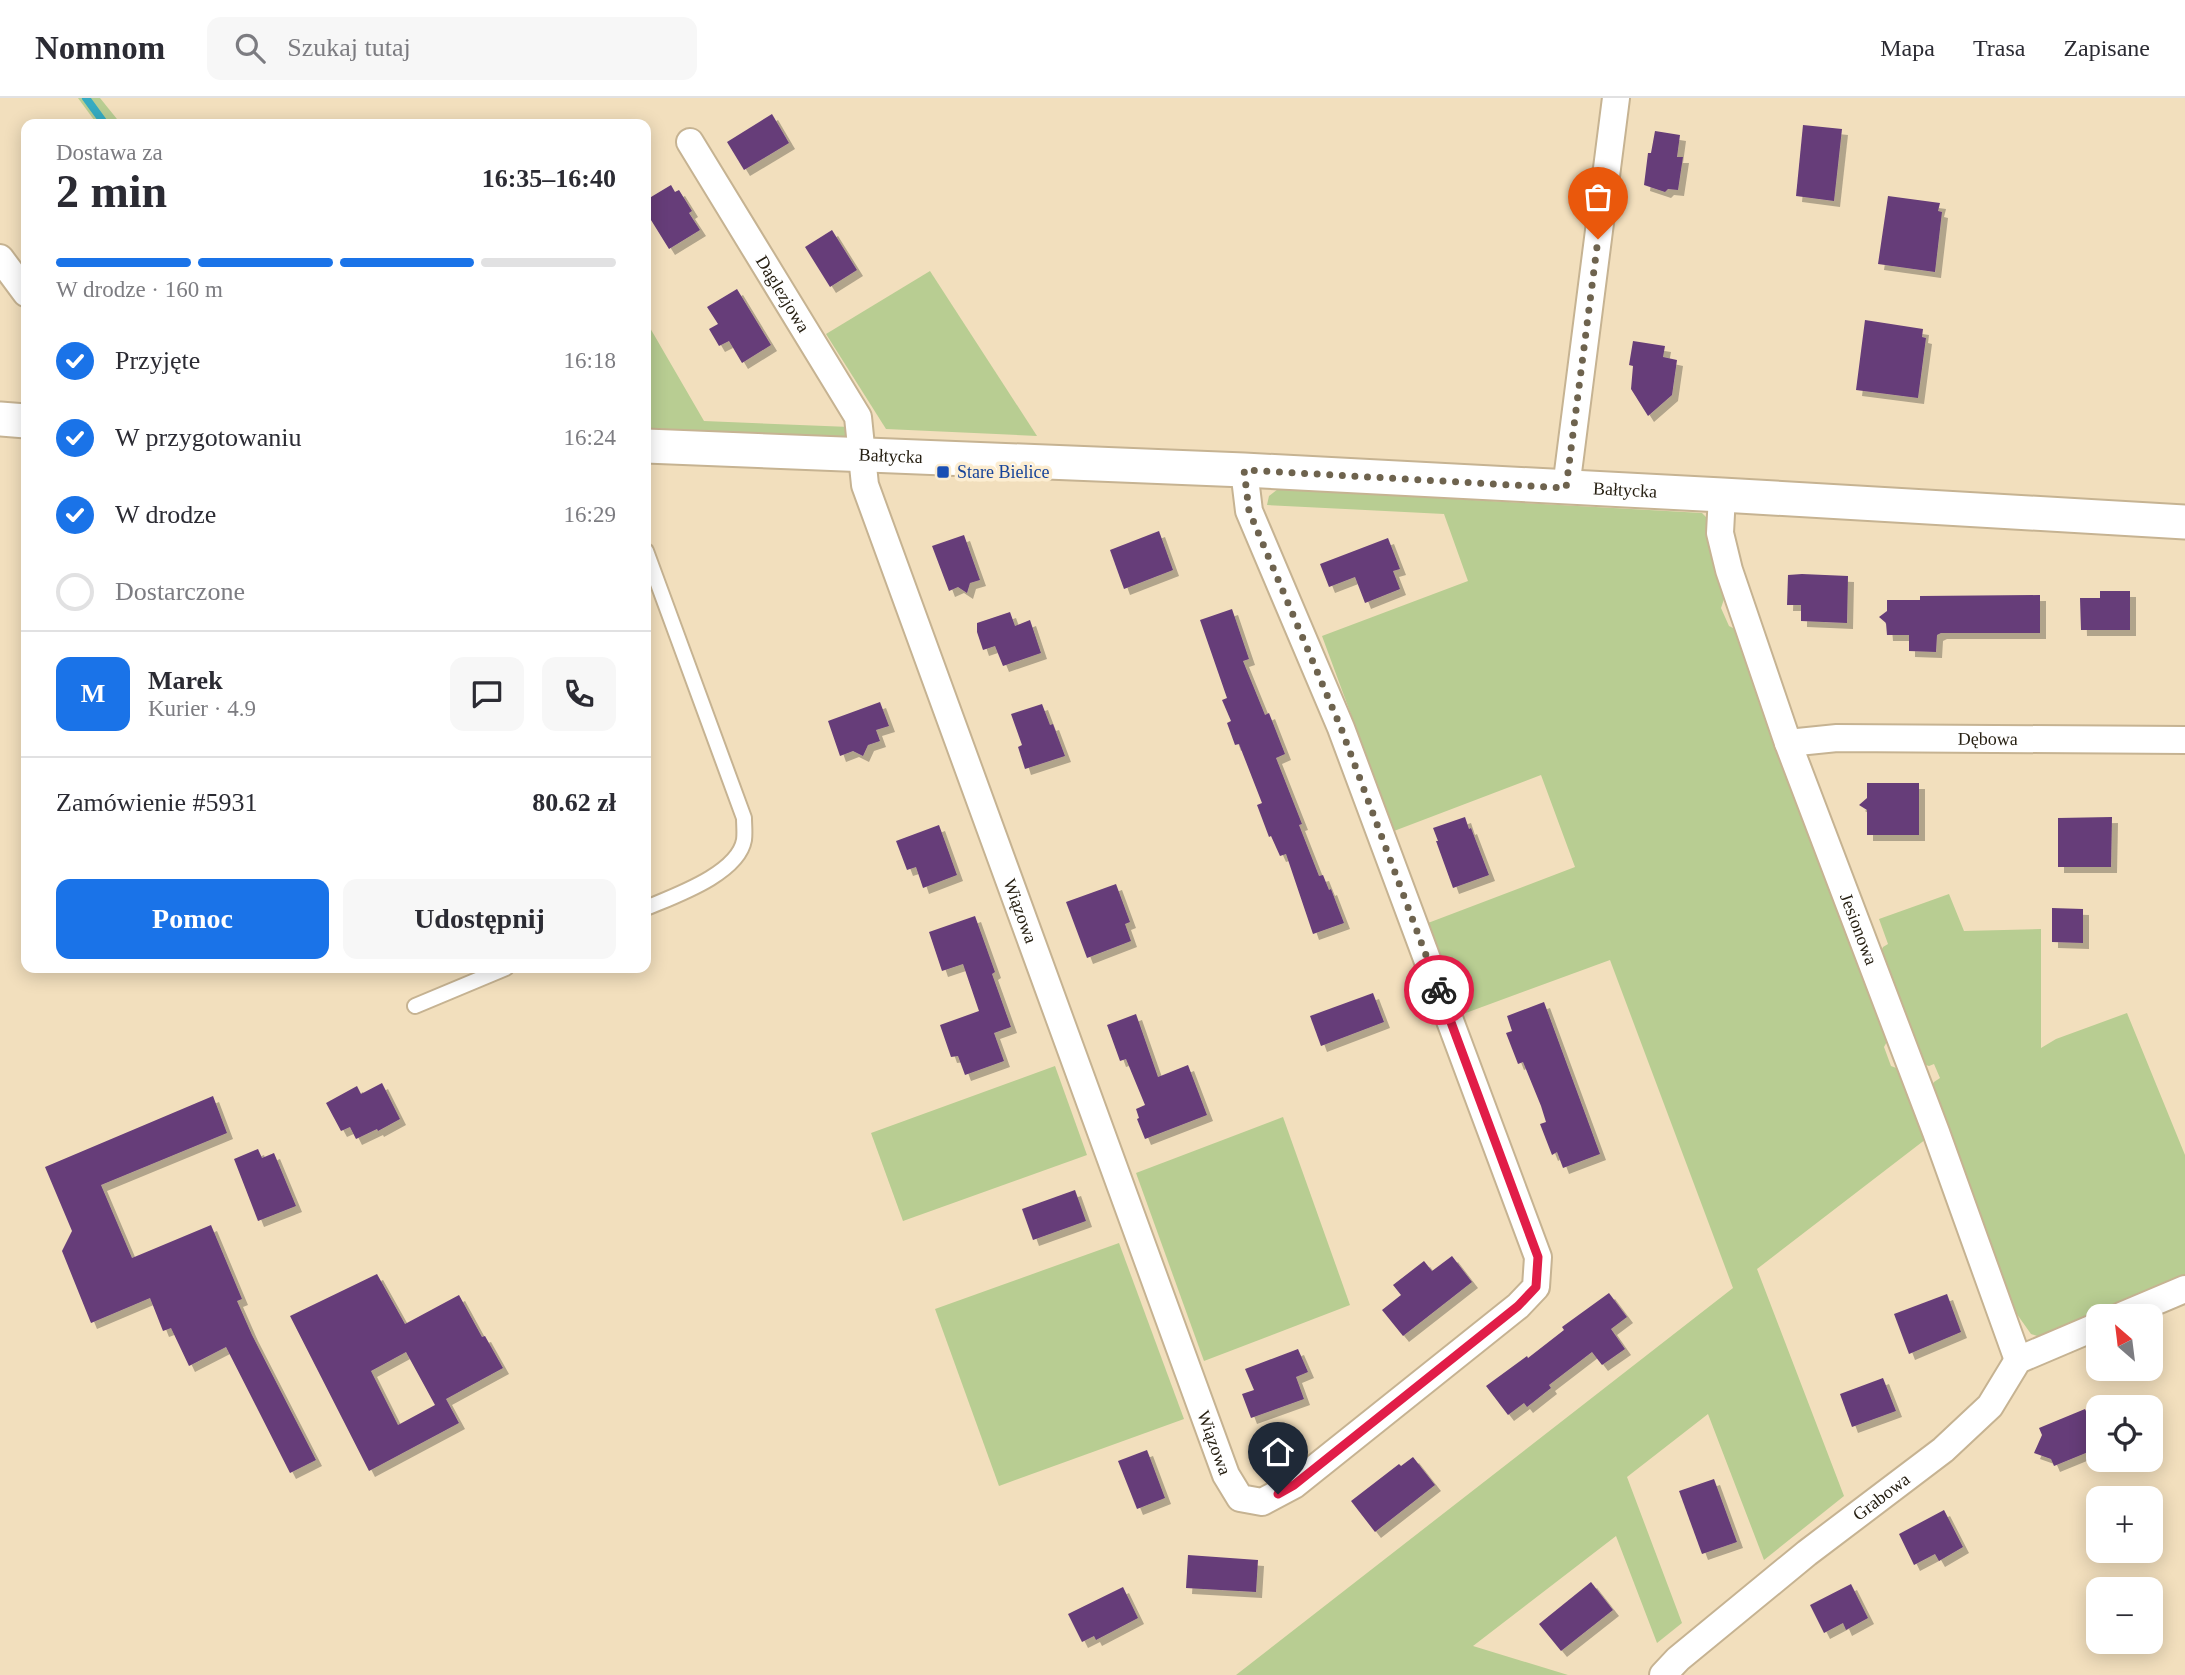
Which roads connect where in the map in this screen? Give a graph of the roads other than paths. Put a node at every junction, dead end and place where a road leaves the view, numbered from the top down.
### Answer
1 (1616, 98) edge
2 (690, 142) dead end
3 (0, 258) edge
4 (21, 286) edge
5 (0, 419) edge
6 (21, 421) edge
7 (651, 446) edge
8 (862, 453) junction
9 (1244, 470) junction
10 (1566, 488) junction
11 (1721, 495) junction
12 (2185, 522) edge
13 (651, 565) edge
14 (2185, 740) edge
15 (1788, 743) junction
16 (651, 906) edge
17 (494, 973) edge
18 (415, 1006) dead end
19 (2185, 1289) edge
20 (2150, 1304) edge
21 (2086, 1331) edge
22 (2018, 1360) junction
23 (1663, 1675) edge

1 - 10 street
2 - 8 street, Daglezjowa
3 - 4 street
5 - 6 street
7 - 8 street, Bałtycka
8 - 9 street, Bałtycka
8 - 9 street, Wiązowa
9 - 10 street, Bałtycka
10 - 11 street, Bałtycka
11 - 12 street, Bałtycka
11 - 15 street, Jesionowa
13 - 16 lane
14 - 15 street, Dębowa
15 - 22 street, Jesionowa
17 - 18 lane
19 - 20 street
21 - 22 street
22 - 23 street, Grabowa

